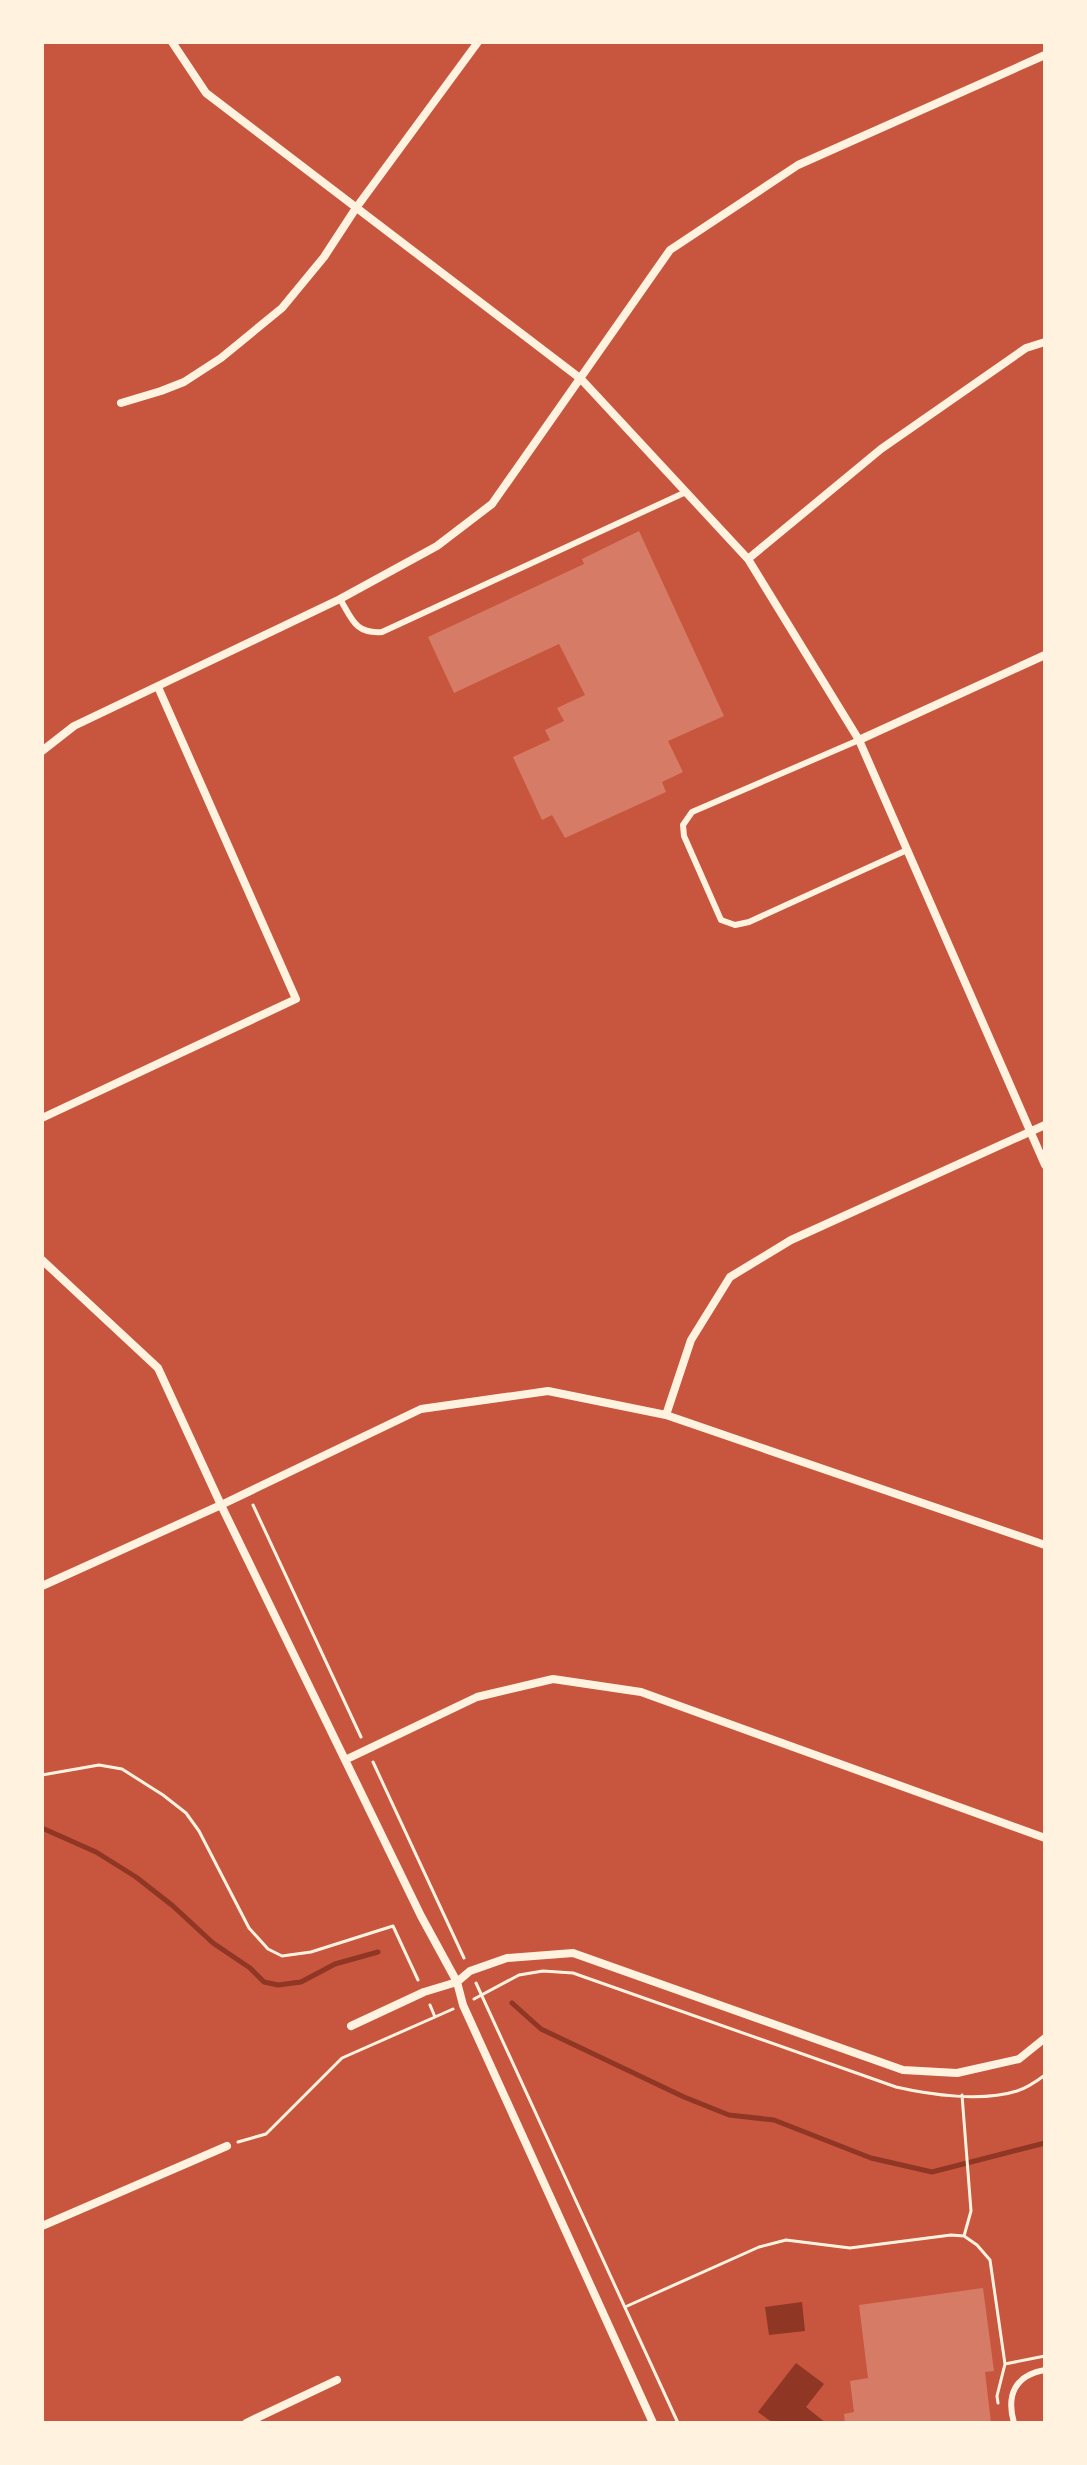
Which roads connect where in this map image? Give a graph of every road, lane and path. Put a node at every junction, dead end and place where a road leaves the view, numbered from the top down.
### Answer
1 (172, 42) edge
2 (478, 42) edge
3 (1045, 55) edge
4 (356, 208) junction
5 (1045, 342) edge
6 (581, 379) junction
7 (121, 403) dead end
8 (686, 492) junction
9 (748, 559) junction
10 (340, 599) junction
11 (1045, 655) edge
12 (158, 687) junction
13 (859, 740) junction
14 (42, 751) edge
15 (907, 850) junction
16 (42, 1118) edge
17 (1045, 1125) edge
18 (1030, 1131) junction
19 (1045, 1165) edge
20 (42, 1260) edge
21 (666, 1415) junction
22 (247, 1493) junction
23 (221, 1505) junction
24 (1045, 1545) edge
25 (42, 1586) edge
26 (367, 1750) junction
27 (345, 1760) junction
28 (1045, 1838) edge
29 (470, 1971) junction
30 (457, 1982) junction
31 (435, 2017) dead end
32 (351, 2026) dead end
33 (1045, 2038) edge
34 (962, 2095) dead end
35 (227, 2146) joint
36 (42, 2226) edge
37 (964, 2236) junction
38 (625, 2307) junction
39 (1045, 2356) edge
40 (1045, 2370) edge
41 (337, 2380) dead end
42 (246, 2423) edge
43 (653, 2423) edge
44 (678, 2423) edge
45 (1014, 2423) edge

1 - 4 street
2 - 4 street
3 - 6 street
4 - 6 street
4 - 7 street
5 - 9 street
6 - 8 street
6 - 10 street
8 - 9 street
8 - 10 lane
9 - 13 street
10 - 12 street
11 - 13 street
12 - 14 street
12 - 16 street
13 - 15 street
13 - 15 lane
15 - 18 street
17 - 18 street
18 - 19 street
18 - 21 street
20 - 23 street
21 - 22 street
21 - 24 street
22 - 23 street
22 - 26 path
23 - 25 street
23 - 27 street
26 - 27 street
26 - 28 street
26 - 29 path
27 - 30 street
29 - 30 street
29 - 33 street
29 - 38 path
30 - 32 street
30 - 43 street
31 - 35 path
34 - 37 path
35 - 36 street
37 - 38 path
37 - 39 path
38 - 44 path
40 - 45 lane
41 - 42 street

